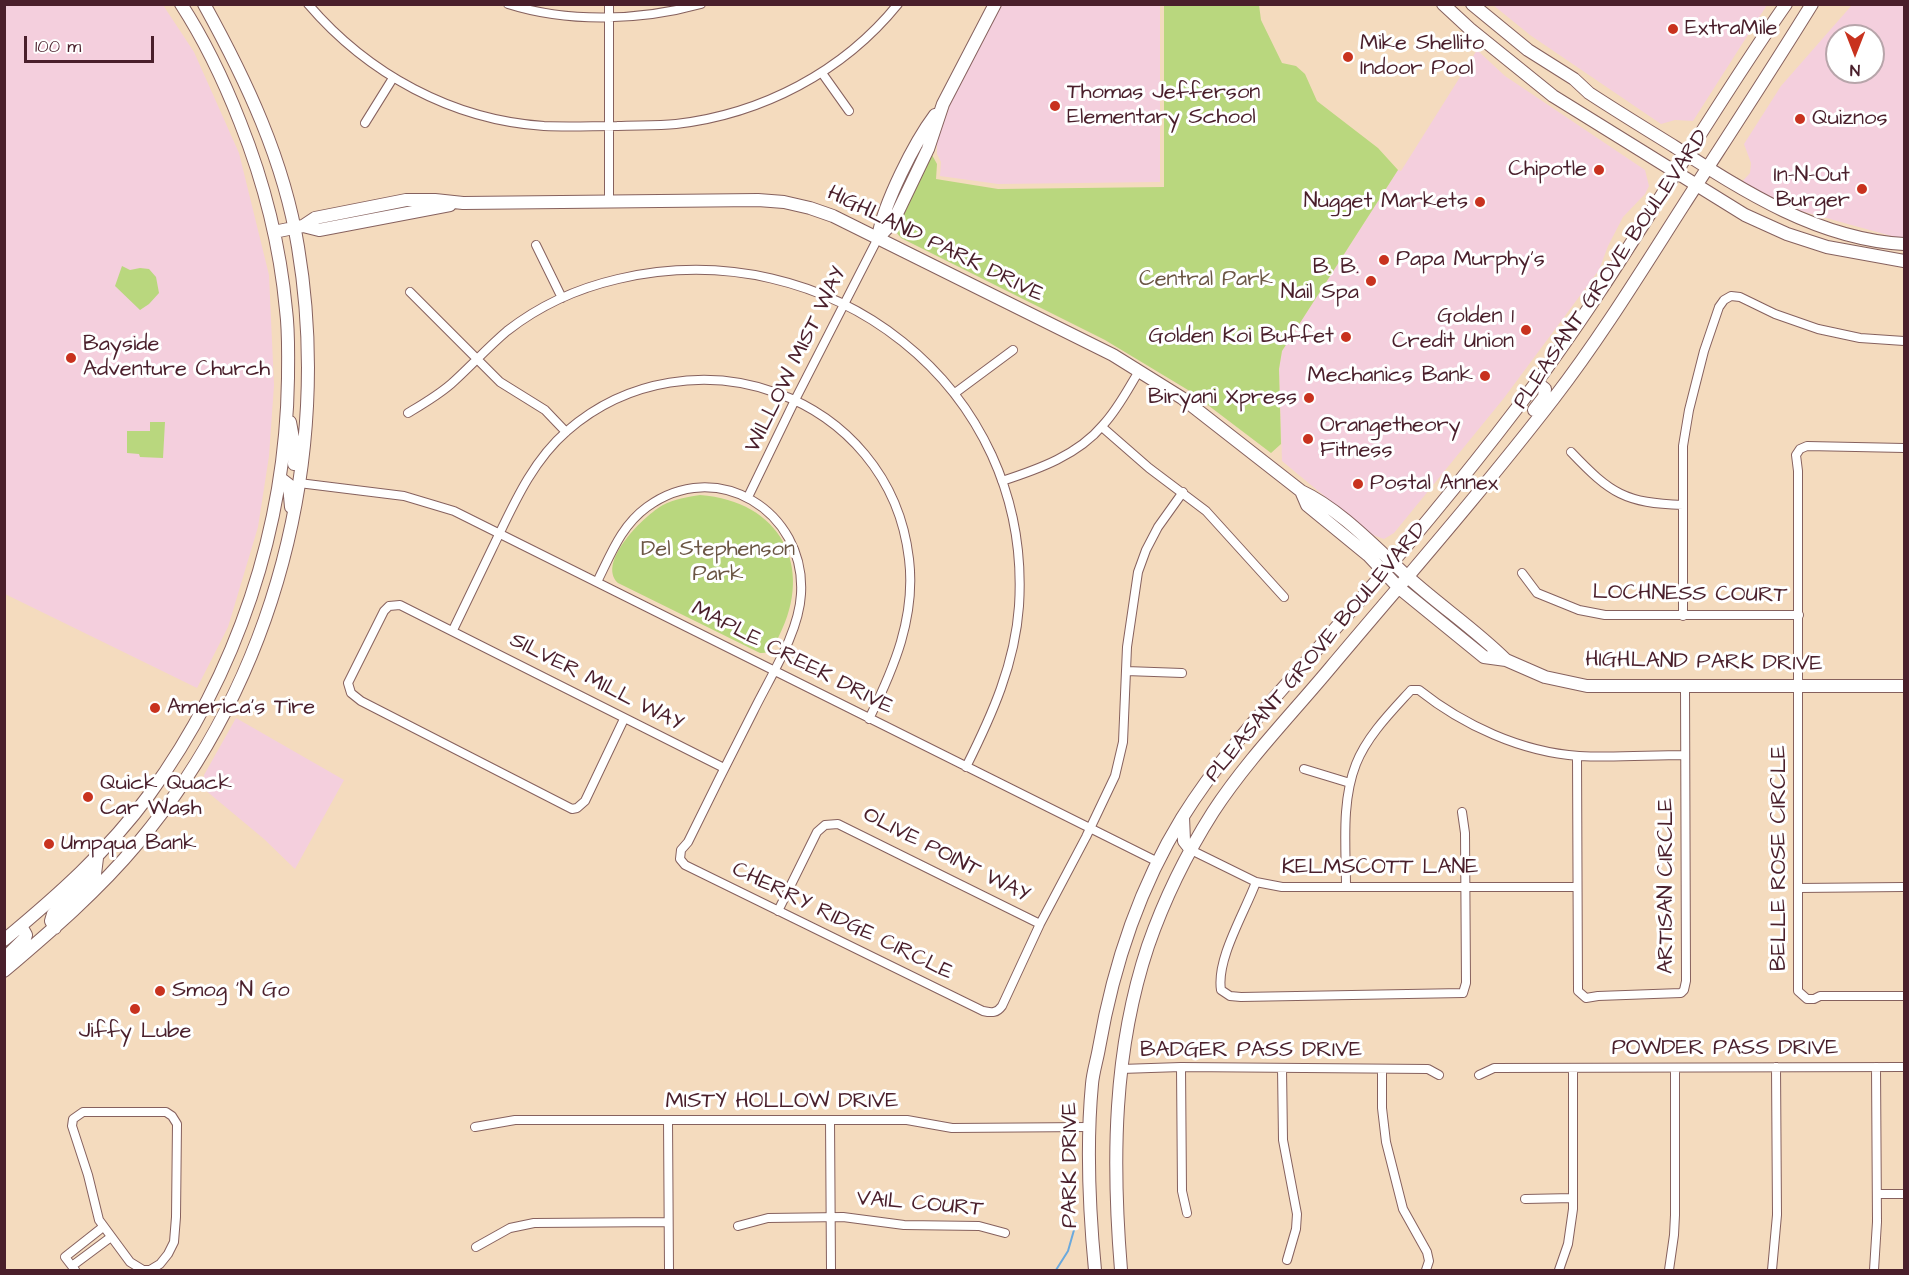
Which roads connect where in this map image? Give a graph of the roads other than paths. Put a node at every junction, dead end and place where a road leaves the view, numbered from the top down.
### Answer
1 (181, 4) edge
2 (204, 4) edge
3 (308, 4) edge
4 (508, 4) edge
5 (609, 4) edge
6 (701, 4) edge
7 (898, 4) edge
8 (995, 4) edge
9 (1443, 4) edge
10 (1453, 4) edge
11 (1472, 4) edge
12 (1786, 4) edge
13 (1812, 4) edge
14 (609, 16) junction
15 (1470, 29) junction
16 (822, 73) junction
17 (393, 78) junction
18 (849, 111) dead end
19 (365, 123) dead end
20 (608, 126) junction
21 (1688, 156) junction
22 (1707, 168) junction
23 (1677, 172) junction
24 (1696, 185) junction
25 (609, 200) junction
26 (298, 227) junction
27 (274, 232) junction
28 (878, 238) junction
29 (1905, 244) edge
30 (536, 245) dead end
31 (1905, 261) edge
32 (410, 292) dead end
33 (562, 298) junction
34 (844, 303) junction
35 (1905, 341) edge
36 (1013, 350) dead end
37 (477, 358) junction
38 (1140, 371) junction
39 (1536, 382) junction
40 (955, 393) junction
41 (795, 400) junction
42 (288, 409) junction
43 (408, 413) dead end
44 (1102, 427) junction
45 (566, 432) junction
46 (1905, 448) edge
47 (1571, 452) dead end
48 (1508, 455) junction
49 (280, 478) junction
50 (1002, 481) junction
51 (299, 483) junction
52 (1301, 491) junction
53 (1183, 492) junction
54 (748, 497) junction
55 (1683, 505) junction
56 (292, 523) junction
57 (499, 534) junction
58 (1393, 561) junction
59 (1384, 571) junction
60 (1522, 573) dead end
61 (1407, 576) junction
62 (597, 582) junction
63 (1398, 587) junction
64 (1284, 597) dead end
65 (1799, 615) junction
66 (1683, 616) junction
67 (453, 630) junction
68 (1506, 660) junction
69 (774, 670) junction
70 (1126, 670) junction
71 (1182, 673) dead end
72 (1799, 685) junction
73 (1685, 686) junction
74 (1905, 686) edge
75 (624, 718) junction
76 (869, 719) junction
77 (1685, 755) junction
78 (1577, 756) junction
79 (966, 766) junction
80 (724, 768) junction
81 (1304, 769) dead end
82 (1350, 783) junction
83 (1462, 812) dead end
84 (1183, 816) junction
85 (1090, 828) junction
86 (1191, 850) junction
87 (97, 858) junction
88 (1158, 862) junction
89 (1256, 882) junction
90 (1346, 887) junction
91 (1466, 887) junction
92 (1577, 887) junction
93 (1905, 887) edge
94 (1799, 888) junction
95 (778, 911) junction
96 (1040, 924) junction
97 (21, 926) junction
98 (55, 928) junction
99 (4, 940) edge
100 (4, 959) edge
101 (4, 971) edge
102 (1905, 996) edge
103 (1097, 1060) joint
104 (1121, 1066) junction
105 (1776, 1067) junction
106 (1876, 1067) junction
107 (1905, 1067) edge
108 (1181, 1068) junction
109 (1282, 1068) junction
110 (1573, 1068) junction
111 (1675, 1068) junction
112 (1382, 1069) junction
113 (1439, 1075) dead end
114 (1479, 1075) dead end
115 (668, 1120) junction
116 (831, 1120) junction
117 (475, 1127) dead end
118 (1089, 1127) junction
119 (1877, 1194) junction
120 (1905, 1194) edge
121 (1573, 1198) junction
122 (1525, 1199) dead end
123 (1186, 1213) dead end
124 (831, 1217) junction
125 (668, 1222) junction
126 (738, 1226) dead end
127 (103, 1227) junction
128 (1005, 1233) dead end
129 (111, 1237) junction
130 (82, 1244) junction
131 (476, 1247) dead end
132 (89, 1253) junction
133 (1287, 1260) dead end
134 (74, 1268) edge
135 (669, 1270) edge
136 (831, 1270) edge
137 (1095, 1270) edge
138 (1121, 1270) edge
139 (1426, 1270) edge
140 (1559, 1270) edge
141 (1669, 1270) edge
142 (1772, 1270) edge
143 (1874, 1270) edge

1 - 27 main road
2 - 26 main road
3 - 17 street
4 - 14 street
5 - 14 street
6 - 14 street
7 - 16 street
8 - 28 main road
9 - 15 main road
10 - 15 main road
11 - 21 main road
12 - 21 main road, PLEASANT GROVE BOULEVARD
13 - 22 main road, PLEASANT GROVE BOULEVARD
14 - 20 street
15 - 23 main road
16 - 18 street
16 - 20 street
17 - 19 street
17 - 20 street
20 - 25 street
21 - 22 main road
21 - 23 main road, PLEASANT GROVE BOULEVARD
22 - 24 main road, PLEASANT GROVE BOULEVARD
22 - 29 main road
23 - 24 main road
23 - 39 main road, PLEASANT GROVE BOULEVARD
24 - 31 main road
24 - 48 main road, PLEASANT GROVE BOULEVARD
25 - 26 main road, HIGHLAND PARK DRIVE
25 - 28 main road, HIGHLAND PARK DRIVE
26 - 27 main road, HIGHLAND PARK DRIVE
26 - 51 main road
27 - 42 main road
28 - 34 street, WILLOW MIST WAY
28 - 38 main road, HIGHLAND PARK DRIVE
30 - 33 street
32 - 37 street
33 - 34 street
33 - 37 street
34 - 40 street
34 - 41 street, WILLOW MIST WAY
35 - 55 street
36 - 40 street
37 - 43 street
37 - 45 street
38 - 44 street
38 - 52 main road, HIGHLAND PARK DRIVE
39 - 48 main road
39 - 58 main road, PLEASANT GROVE BOULEVARD
40 - 50 street
41 - 45 street
41 - 54 street, WILLOW MIST WAY
41 - 76 street
42 - 49 main road
42 - 51 main road
44 - 50 street
44 - 53 street
45 - 57 street
46 - 65 street, BELLE ROSE CIRCLE
47 - 55 street
48 - 61 main road, PLEASANT GROVE BOULEVARD
49 - 56 main road
49 - 87 main road
50 - 79 street
51 - 56 main road
51 - 57 street, MAPLE CREEK DRIVE
52 - 58 main road, HIGHLAND PARK DRIVE
52 - 59 main road, HIGHLAND PARK DRIVE
53 - 64 street
53 - 70 street, CHERRY RIDGE CIRCLE
54 - 62 street
54 - 69 street, CHERRY RIDGE CIRCLE
55 - 66 street
56 - 98 main road
57 - 62 street, MAPLE CREEK DRIVE
57 - 67 street
58 - 59 main road, PLEASANT GROVE BOULEVARD
58 - 61 main road, HIGHLAND PARK DRIVE
59 - 63 main road, HIGHLAND PARK DRIVE
59 - 84 main road, PLEASANT GROVE BOULEVARD
60 - 66 street, LOCHNESS COURT
61 - 63 main road, PLEASANT GROVE BOULEVARD
61 - 68 main road, HIGHLAND PARK DRIVE
62 - 69 street, MAPLE CREEK DRIVE
63 - 68 main road, HIGHLAND PARK DRIVE
63 - 86 main road, PLEASANT GROVE BOULEVARD
65 - 66 street, LOCHNESS COURT
65 - 72 street, BELLE ROSE CIRCLE
67 - 75 street, SILVER MILL WAY
67 - 75 street, SILVER MILL WAY
68 - 73 main road, HIGHLAND PARK DRIVE
69 - 76 street, MAPLE CREEK DRIVE
69 - 80 street, CHERRY RIDGE CIRCLE
70 - 71 street
70 - 85 street, CHERRY RIDGE CIRCLE
72 - 73 main road, HIGHLAND PARK DRIVE
72 - 74 main road, HIGHLAND PARK DRIVE
72 - 94 street, BELLE ROSE CIRCLE
73 - 77 street, ARTISAN CIRCLE
75 - 80 street, SILVER MILL WAY
76 - 79 street, MAPLE CREEK DRIVE
77 - 78 street
77 - 92 street, ARTISAN CIRCLE
78 - 82 street
78 - 92 street, ARTISAN CIRCLE
79 - 85 street, MAPLE CREEK DRIVE
80 - 95 street, CHERRY RIDGE CIRCLE
81 - 82 street
82 - 90 street
83 - 91 street
84 - 86 main road
84 - 88 main road, PLEASANT GROVE BOULEVARD
85 - 88 street, MAPLE CREEK DRIVE
85 - 96 street, CHERRY RIDGE CIRCLE
86 - 89 street, KELMSCOTT LANE
86 - 104 main road, PLEASANT GROVE BOULEVARD
87 - 97 main road
87 - 98 main road
88 - 103 main road, PLEASANT GROVE BOULEVARD
89 - 90 street, KELMSCOTT LANE
89 - 91 street
90 - 91 street, KELMSCOTT LANE
91 - 92 street, KELMSCOTT LANE
93 - 94 street
94 - 102 street, BELLE ROSE CIRCLE
95 - 96 street, OLIVE POINT WAY
95 - 96 street, CHERRY RIDGE CIRCLE
97 - 99 main road
97 - 100 main road
98 - 101 main road
103 - 118 main road, PARK DRIVE
104 - 108 street, BADGER PASS DRIVE
104 - 138 main road, PARK DRIVE
105 - 106 street, POWDER PASS DRIVE
105 - 111 street, POWDER PASS DRIVE
105 - 142 street
106 - 107 street, POWDER PASS DRIVE
106 - 119 street
108 - 109 street, BADGER PASS DRIVE
108 - 123 street
109 - 112 street, BADGER PASS DRIVE
109 - 133 street
110 - 111 street, POWDER PASS DRIVE
110 - 114 street, POWDER PASS DRIVE
110 - 121 street
111 - 141 street
112 - 113 street, BADGER PASS DRIVE
112 - 139 street
115 - 116 street, MISTY HOLLOW DRIVE
115 - 117 street, MISTY HOLLOW DRIVE
115 - 125 street
116 - 118 street, MISTY HOLLOW DRIVE
116 - 124 street
118 - 137 main road, PARK DRIVE
119 - 120 street
119 - 143 street
121 - 122 street
121 - 140 street
124 - 126 street, VAIL COURT
124 - 128 street, VAIL COURT
124 - 136 street
125 - 131 street
125 - 135 street
127 - 129 street
127 - 129 street
127 - 130 street
129 - 132 street
130 - 132 street
130 - 134 street
132 - 134 street

